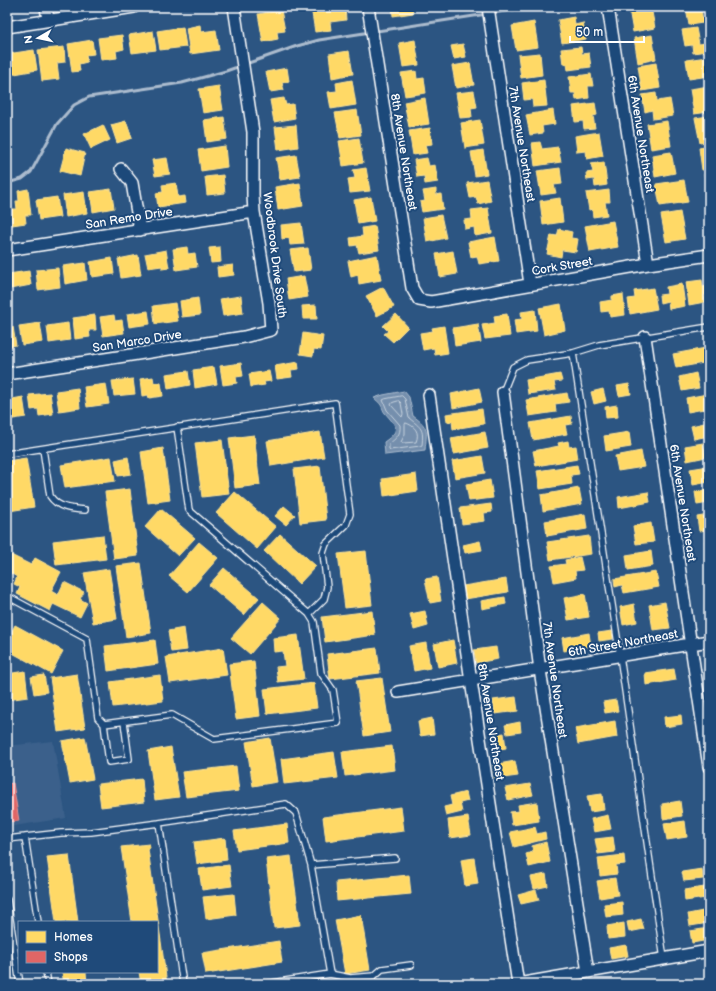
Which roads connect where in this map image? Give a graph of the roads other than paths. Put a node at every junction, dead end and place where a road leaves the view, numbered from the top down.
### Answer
1 (46, 7) edge
2 (134, 7) edge
3 (234, 7) edge
4 (488, 7) edge
5 (608, 9) edge
6 (369, 11) edge
7 (48, 20) junction
8 (7, 27) edge
9 (121, 169) dead end
10 (254, 212) junction
11 (140, 230) junction
12 (7, 250) edge
13 (709, 255) edge
14 (648, 264) junction
15 (530, 284) junction
16 (419, 300) joint
17 (709, 327) edge
18 (271, 330) joint
19 (646, 337) junction
20 (573, 353) junction
21 (7, 374) edge
22 (503, 392) joint
23 (429, 395) dead end
24 (177, 427) junction
25 (43, 449) junction
26 (7, 454) edge
27 (85, 510) dead end
28 (7, 596) edge
29 (309, 614) junction
30 (709, 641) edge
31 (692, 644) junction
32 (620, 656) junction
33 (540, 670) junction
34 (471, 681) junction
35 (398, 692) dead end
36 (124, 722) junction
37 (104, 724) junction
38 (709, 767) edge
39 (159, 823) junction
40 (25, 837) junction
41 (7, 839) edge
42 (396, 858) dead end
43 (311, 865) junction
44 (7, 900) edge
45 (38, 921) edge
46 (709, 951) edge
47 (664, 959) junction
48 (411, 965) dead end
49 (18, 971) edge
50 (588, 972) junction
51 (18, 973) edge
52 (46, 973) edge
53 (330, 974) junction
54 (20, 984) edge
55 (48, 984) edge
56 (183, 984) edge
57 (266, 984) edge

1 - 7 street
2 - 7 street
3 - 10 street, Woodbrook Drive South
4 - 15 street, 7th Avenue Northeast
5 - 14 street, 6th Avenue Northeast
6 - 16 street, 8th Avenue Northeast
7 - 8 street
9 - 11 street
10 - 11 street, San Remo Drive
10 - 18 street, Woodbrook Drive South
11 - 12 street, San Remo Drive
13 - 14 street, Cork Street
14 - 15 street, Cork Street
15 - 16 street, Cork Street
17 - 19 lane
18 - 21 street, San Marco Drive
19 - 20 lane
19 - 31 street, 6th Avenue Northeast
20 - 22 lane
20 - 32 lane
22 - 33 street, 7th Avenue Northeast
23 - 34 street, 8th Avenue Northeast
24 - 25 lane
24 - 29 lane
24 - 29 lane
25 - 26 lane
25 - 27 lane
28 - 37 lane
29 - 36 lane
30 - 31 street, 6th Street Northeast
31 - 32 street, 6th Street Northeast
31 - 38 street, 6th Avenue Northeast
32 - 33 street, 6th Street Northeast
32 - 47 lane
33 - 34 street, 6th Street Northeast
33 - 50 street, 7th Avenue Northeast
34 - 35 street, 6th Street Northeast
34 - 50 street, 8th Avenue Northeast
36 - 37 lane
36 - 37 lane
39 - 40 lane
39 - 43 lane
39 - 56 lane
40 - 41 lane
40 - 45 lane
42 - 43 lane
43 - 53 lane
44 - 49 lane
46 - 47 street
47 - 50 street
48 - 53 lane
51 - 54 lane
52 - 55 lane
53 - 57 lane

